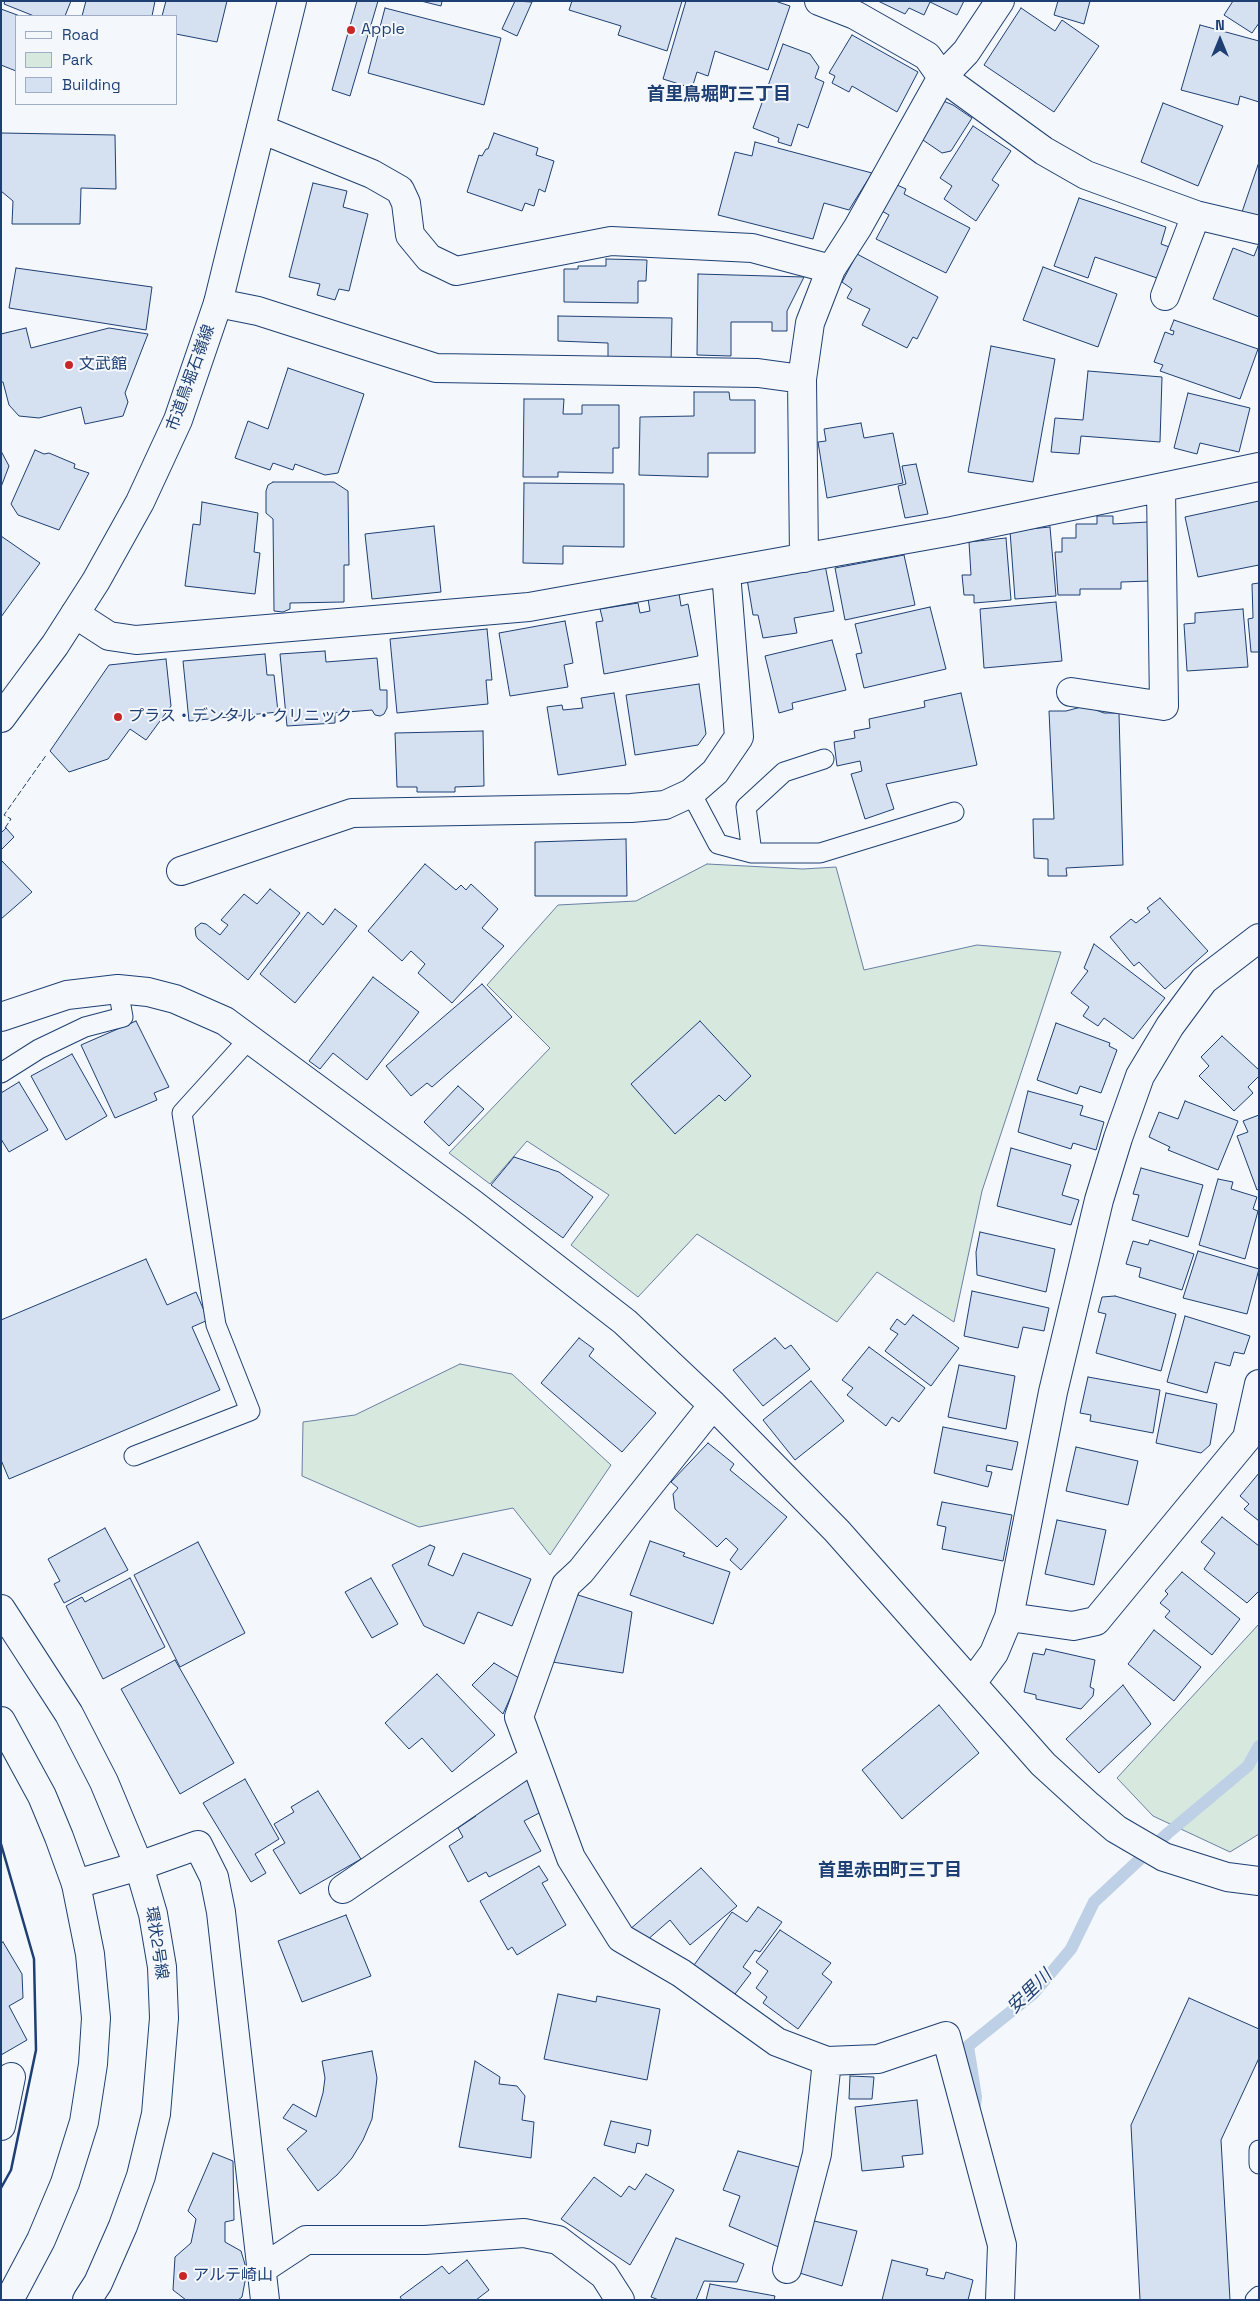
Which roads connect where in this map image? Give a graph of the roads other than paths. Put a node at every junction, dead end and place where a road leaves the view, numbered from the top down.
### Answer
1 (292, 1) edge
2 (819, 1) edge
3 (1000, 1) edge
4 (942, 77) junction
5 (261, 129) junction
6 (1196, 215) junction
7 (1259, 230) edge
8 (831, 269) junction
9 (1165, 296) dead end
10 (218, 302) junction
11 (802, 379) junction
12 (1259, 468) edge
13 (1162, 489) junction
14 (804, 558) junction
15 (726, 572) junction
16 (75, 614) junction
17 (1071, 692) dead end
18 (1, 718) edge
19 (824, 759) dead end
20 (691, 793) junction
21 (954, 812) dead end
22 (752, 853) junction
23 (181, 871) dead end
24 (1259, 938) edge
25 (118, 989) junction
26 (1, 1017) edge
27 (249, 1039) junction
28 (1, 1073) edge
29 (1259, 1384) edge
30 (713, 1405) junction
31 (134, 1456) dead end
32 (1, 1609) edge
33 (1009, 1617) junction
34 (972, 1682) junction
35 (1, 1721) edge
36 (534, 1758) junction
37 (139, 1866) junction
38 (1259, 1881) edge
39 (76, 1884) junction
40 (344, 1889) dead end
41 (827, 2061) junction
42 (11, 2077) dead end
43 (1, 2126) edge
44 (1259, 2150) edge
45 (1259, 2164) edge
46 (262, 2270) junction
47 (787, 2270) dead end
48 (1259, 2296) edge
49 (7, 2300) edge
50 (87, 2300) edge
51 (265, 2300) edge
52 (620, 2300) edge
53 (1000, 2300) edge
54 (1255, 2300) edge

1 - 5 street, 市道鳥堀石嶺線
2 - 4 street
3 - 4 street
4 - 6 street
4 - 8 street
5 - 8 street
5 - 10 street, 市道鳥堀石嶺線
6 - 7 street
6 - 9 street
8 - 11 street
10 - 11 street
10 - 16 street, 市道鳥堀石嶺線
11 - 14 street
12 - 13 street
13 - 14 street
13 - 17 street
14 - 15 street
15 - 16 street
15 - 20 street
16 - 18 street, 市道鳥堀石嶺線
19 - 22 lane
20 - 22 lane
20 - 23 street
21 - 22 lane
24 - 33 street
25 - 26 street
25 - 27 street
25 - 28 lane
27 - 30 street
27 - 31 lane
29 - 33 street
30 - 34 street
30 - 36 street
32 - 37 street, 環状2号線
33 - 34 street
34 - 38 street
35 - 39 street
36 - 40 street
36 - 41 street
37 - 39 street
37 - 46 street
37 - 50 street, 環状2号線
39 - 49 street
41 - 47 street
41 - 53 street
42 - 43 street
44 - 45 lane
46 - 51 street
46 - 52 street
48 - 54 lane

